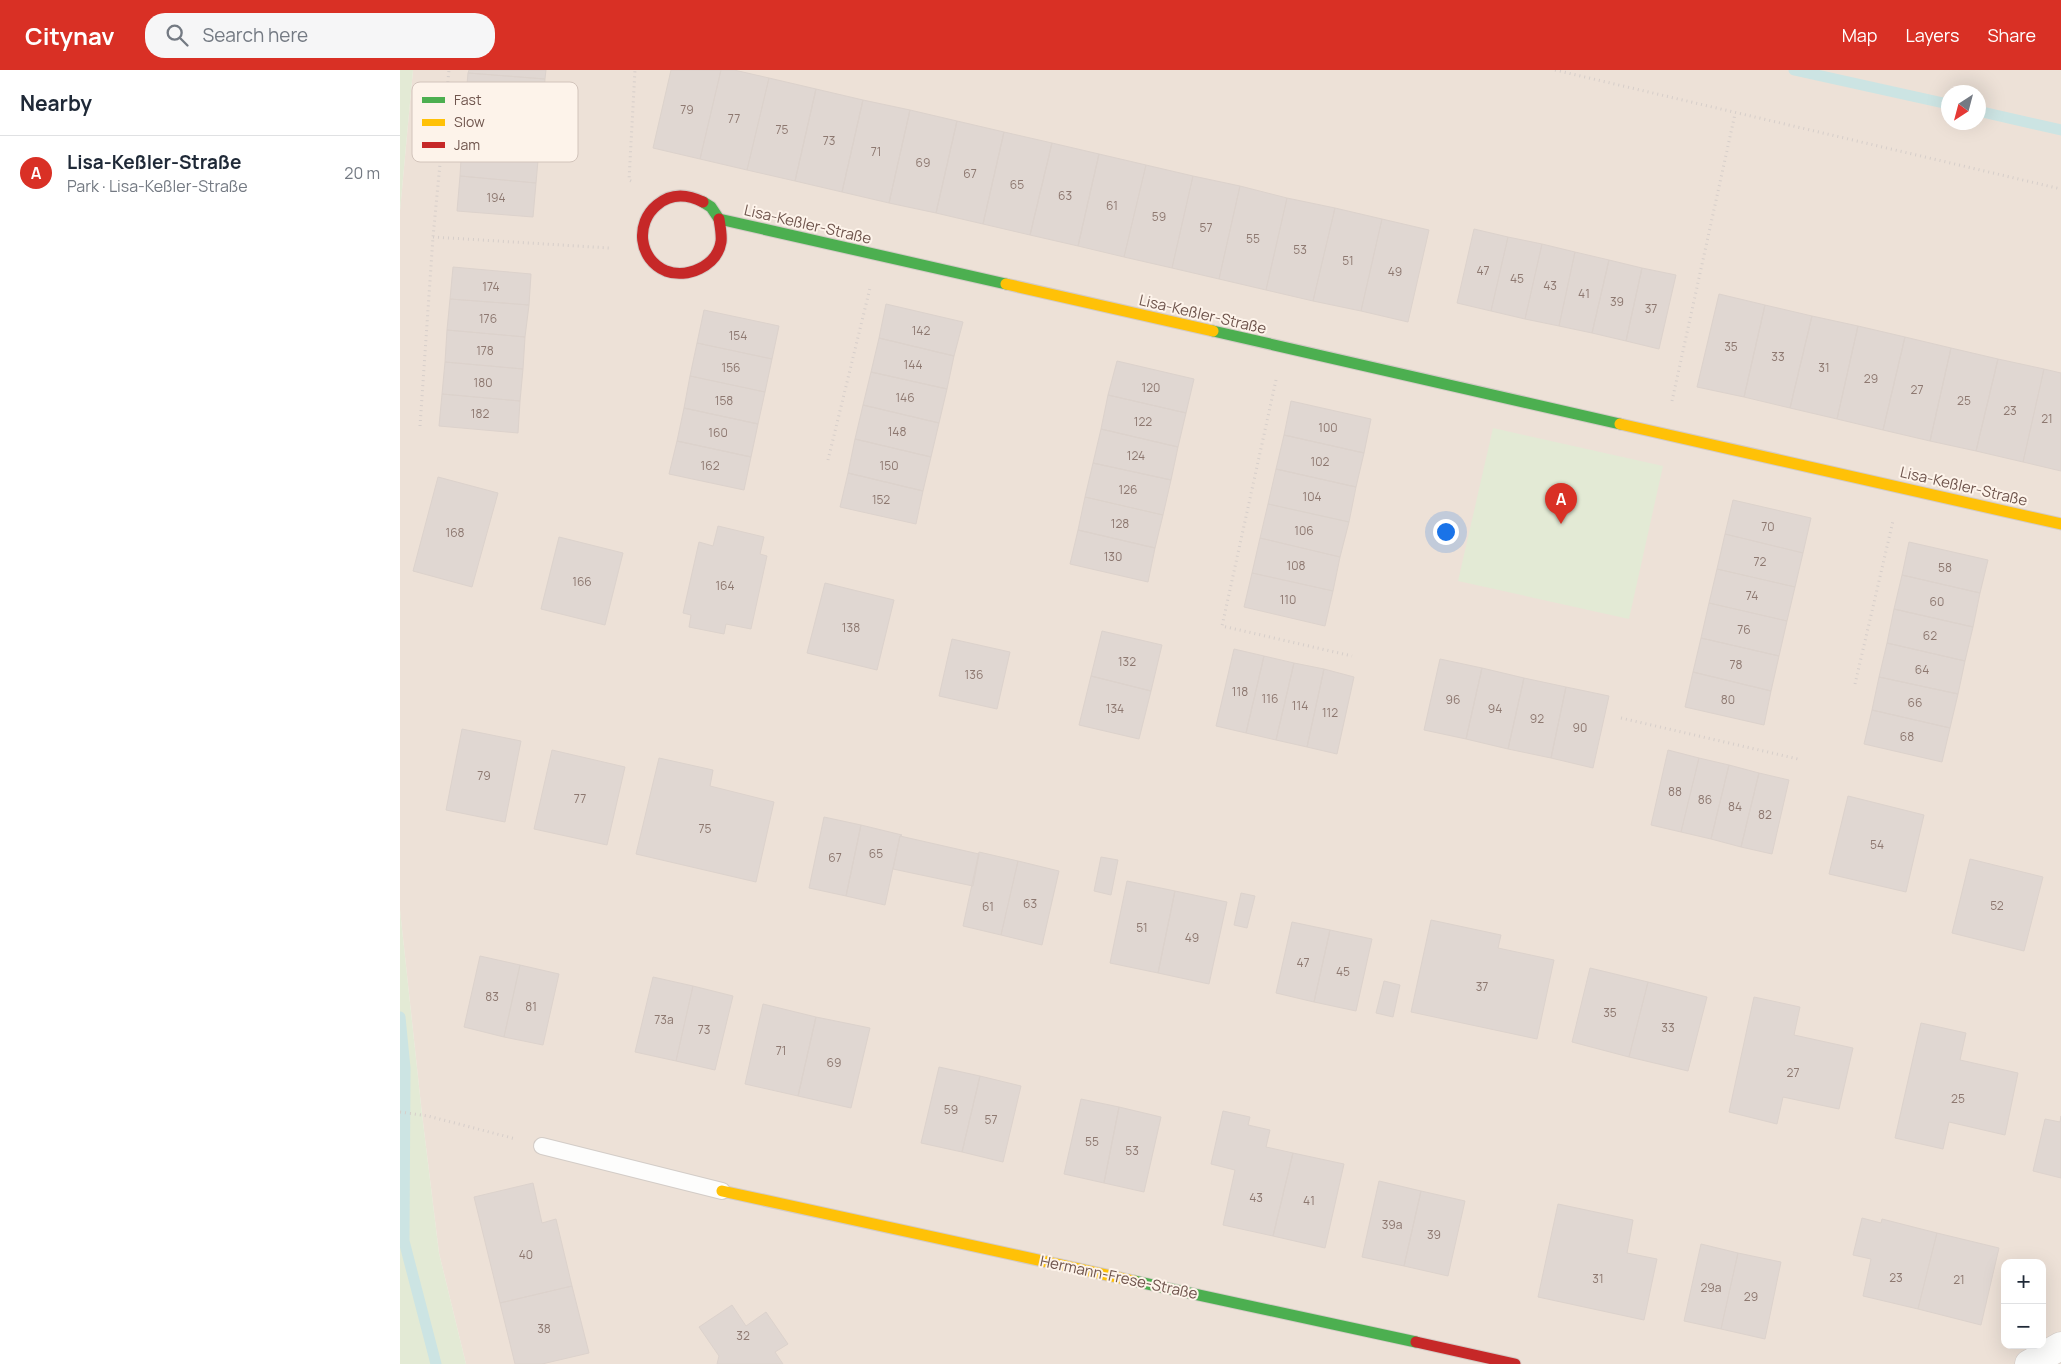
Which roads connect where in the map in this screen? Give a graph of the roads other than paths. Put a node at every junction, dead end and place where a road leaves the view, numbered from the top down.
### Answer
1 (719, 219) junction
2 (2061, 524) edge
3 (542, 1146) road end
4 (722, 1191) joint
5 (2061, 1346) edge
6 (1515, 1364) edge
7 (2029, 1364) edge

1 - 1 street
1 - 2 street, Lisa-Keßler-Straße
3 - 4 lane
4 - 6 street, Hermann-Frese-Straße
5 - 7 street

